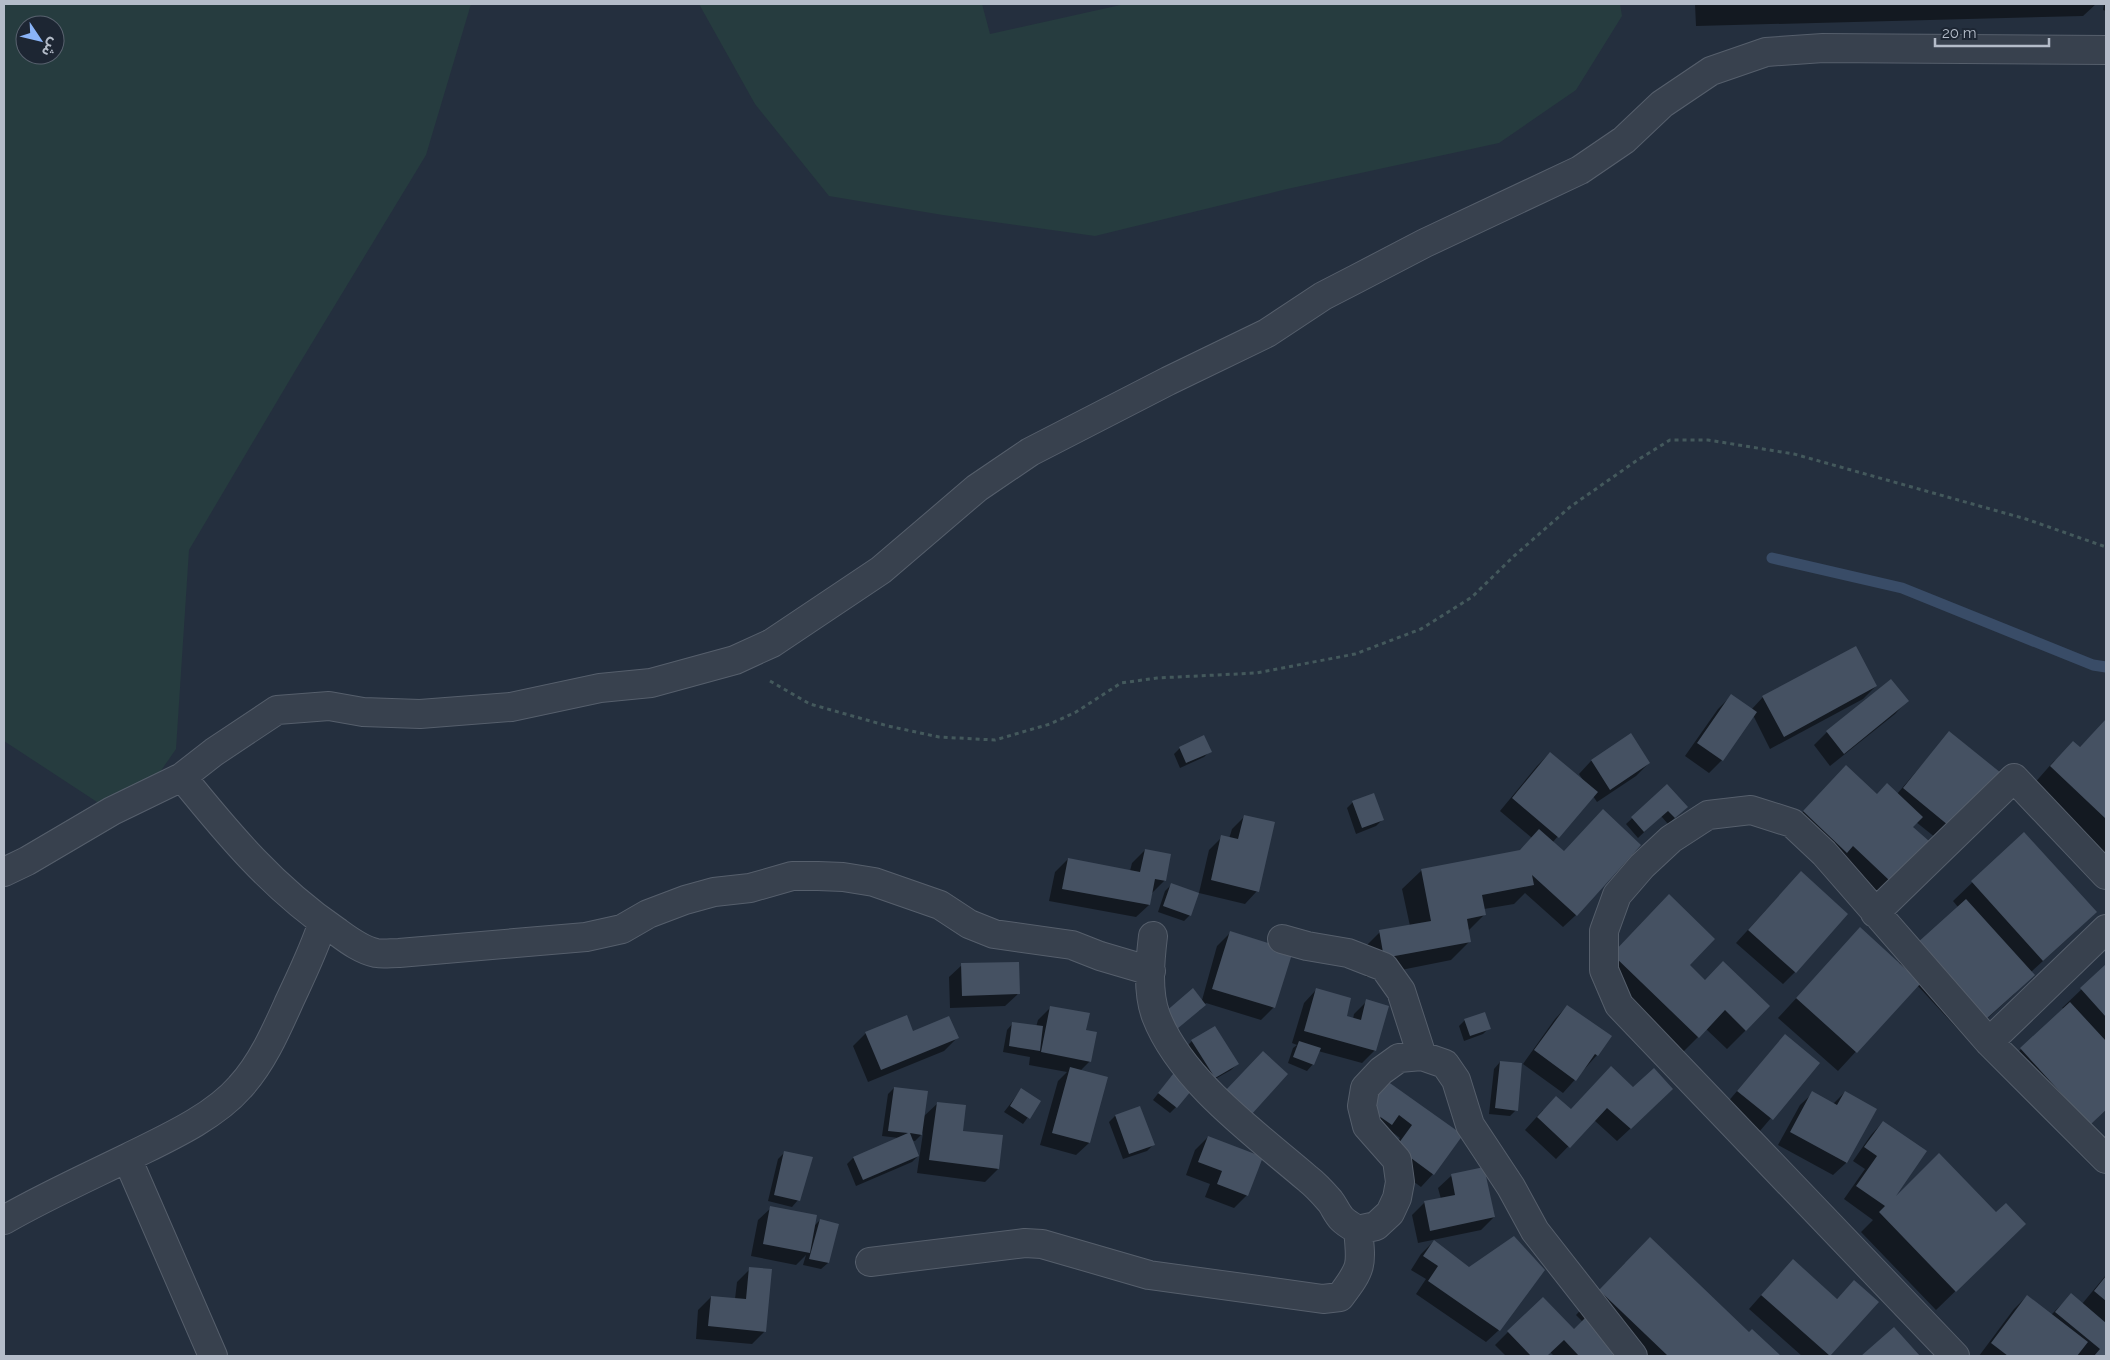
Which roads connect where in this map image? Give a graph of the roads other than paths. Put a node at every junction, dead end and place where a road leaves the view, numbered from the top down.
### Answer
1 (2106, 50) edge
2 (182, 777) junction
3 (4, 872) edge
4 (2106, 875) edge
5 (1876, 913) junction
6 (323, 922) junction
7 (2106, 929) edge
8 (1153, 936) dead end
9 (1282, 939) dead end
10 (1151, 970) junction
11 (1990, 1042) junction
12 (1422, 1056) junction
13 (2101, 1144) edge
14 (127, 1158) junction
15 (4, 1220) edge
16 (1358, 1230) junction
17 (870, 1262) dead end
18 (213, 1356) edge
19 (1633, 1356) edge
20 (1955, 1356) edge

1 - 2 street
2 - 3 street
2 - 6 street
4 - 5 street
5 - 11 street
5 - 20 street
6 - 10 street
6 - 14 street
7 - 11 street
8 - 10 street
9 - 12 street
10 - 16 street
11 - 13 street
12 - 16 street
12 - 19 street
14 - 15 street
14 - 18 street
16 - 17 street

